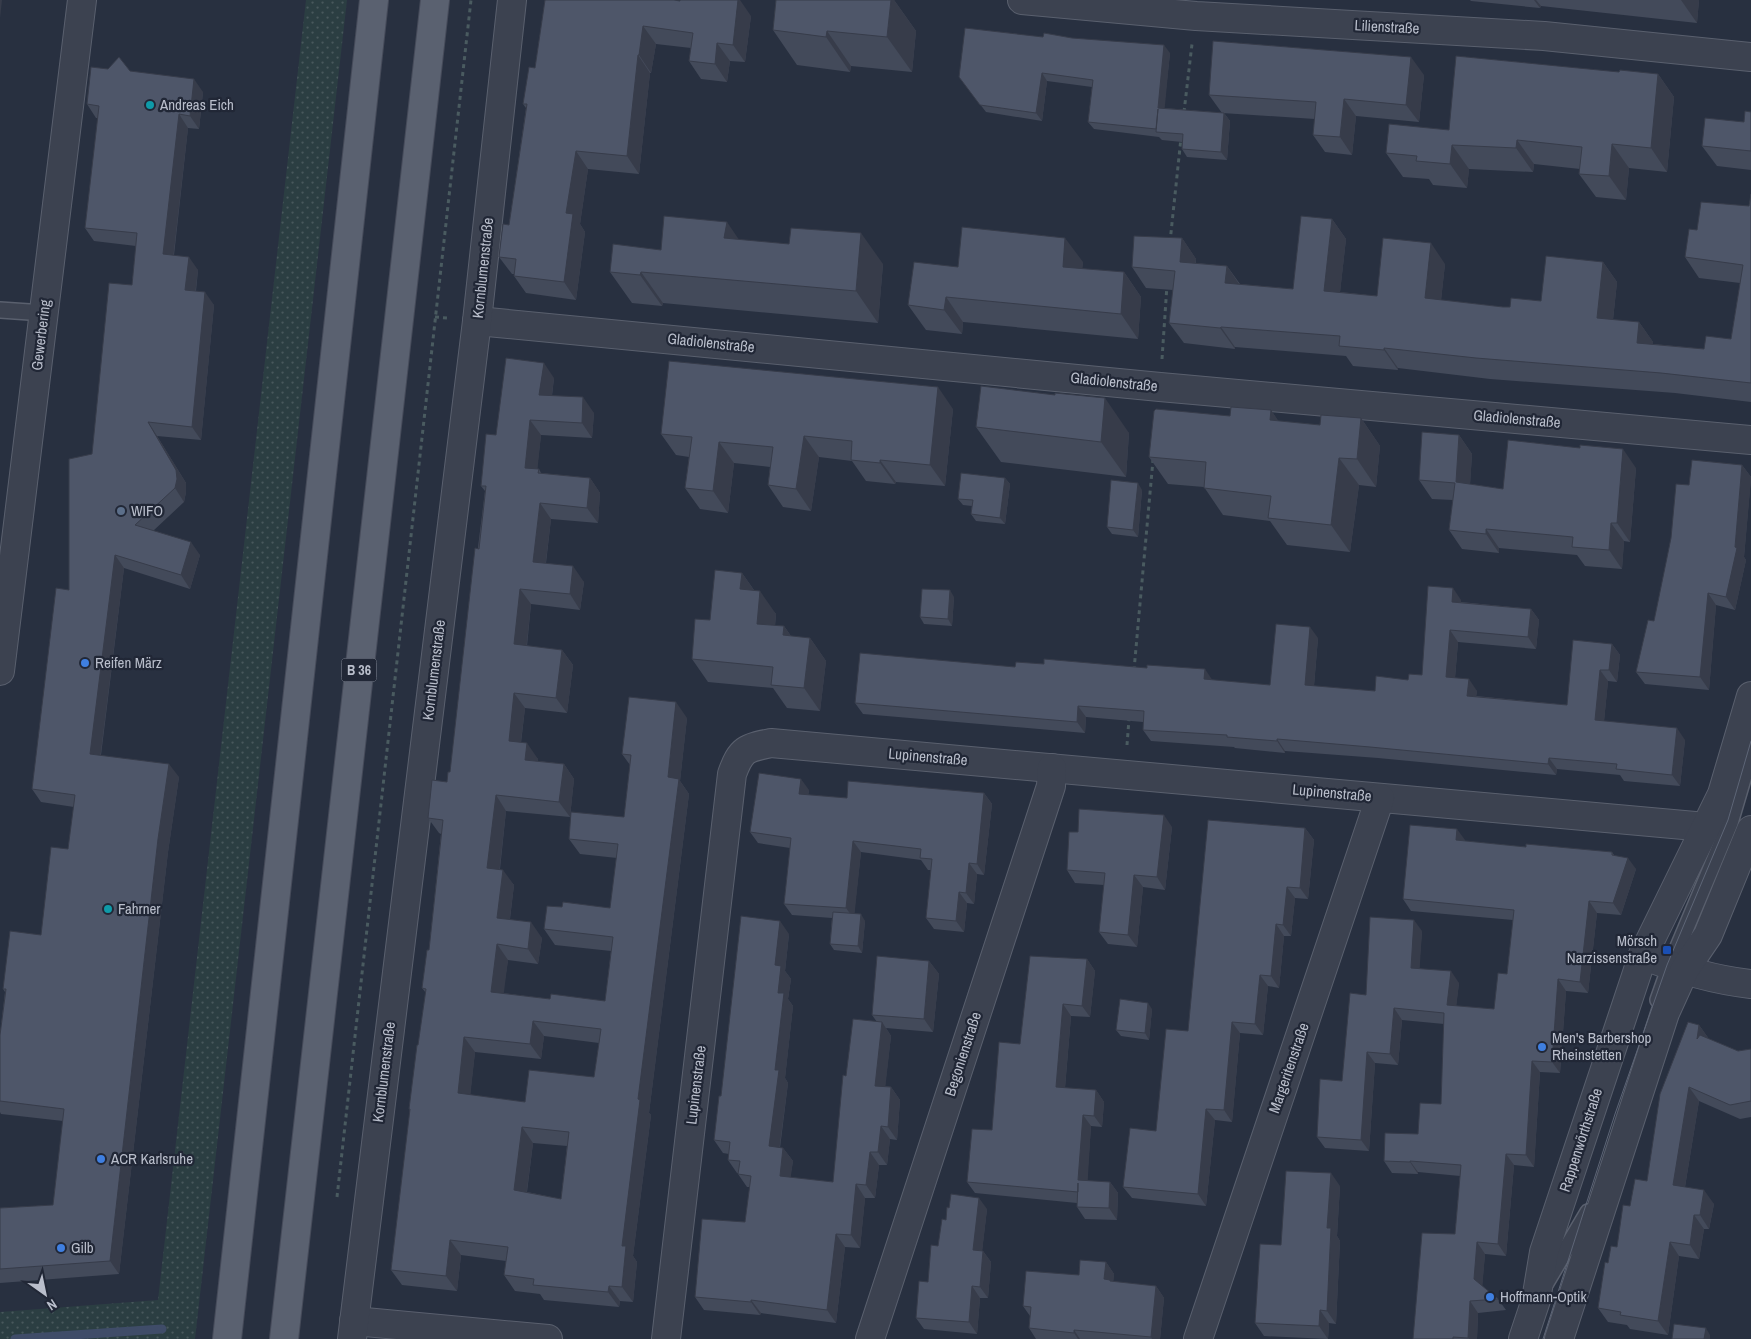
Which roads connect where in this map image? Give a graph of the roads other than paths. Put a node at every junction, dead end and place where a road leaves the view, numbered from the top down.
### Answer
1 (82, 0) edge
2 (374, 0) edge
3 (435, 0) edge
4 (512, 0) edge
5 (1022, 0) edge
6 (1751, 57) edge
7 (0, 310) edge
8 (44, 313) junction
9 (477, 320) junction
10 (1751, 440) edge
11 (0, 671) edge
12 (1751, 696) edge
13 (1751, 752) edge
14 (1052, 768) junction
15 (1380, 798) junction
16 (1706, 827) junction
17 (1751, 830) edge
18 (1643, 954) junction
19 (1678, 968) junction
20 (1751, 984) edge
21 (1588, 1212) junction
22 (1577, 1282) junction
23 (1536, 1300) junction
24 (353, 1330) edge
25 (227, 1339) edge
26 (284, 1339) edge
27 (548, 1339) edge
28 (666, 1339) edge
29 (870, 1339) edge
30 (1198, 1339) edge
31 (1523, 1339) edge
32 (1559, 1339) edge

1 - 8 street, Gewerbering
2 - 25 main road
3 - 26 main road, B 36
4 - 9 street, Kornblumenstraße
5 - 6 street, Lilienstraße
7 - 8 lane
8 - 11 street, Gewerbering
9 - 10 street, Gladiolenstraße
9 - 24 street, Kornblumenstraße
12 - 16 street, Rappenwörthstraße
13 - 19 lane
14 - 15 street, Lupinenstraße
14 - 28 street, Lupinenstraße
14 - 29 street, Begonienstraße
15 - 16 street, Lupinenstraße
15 - 30 street, Margeritenstraße
16 - 18 street, Rappenwörthstraße
17 - 19 street
18 - 19 street
18 - 23 street, Rappenwörthstraße
19 - 20 street
19 - 21 lane
19 - 22 street
21 - 22 lane
21 - 23 lane
22 - 32 street
23 - 31 street, Rappenwörthstraße
24 - 27 street

